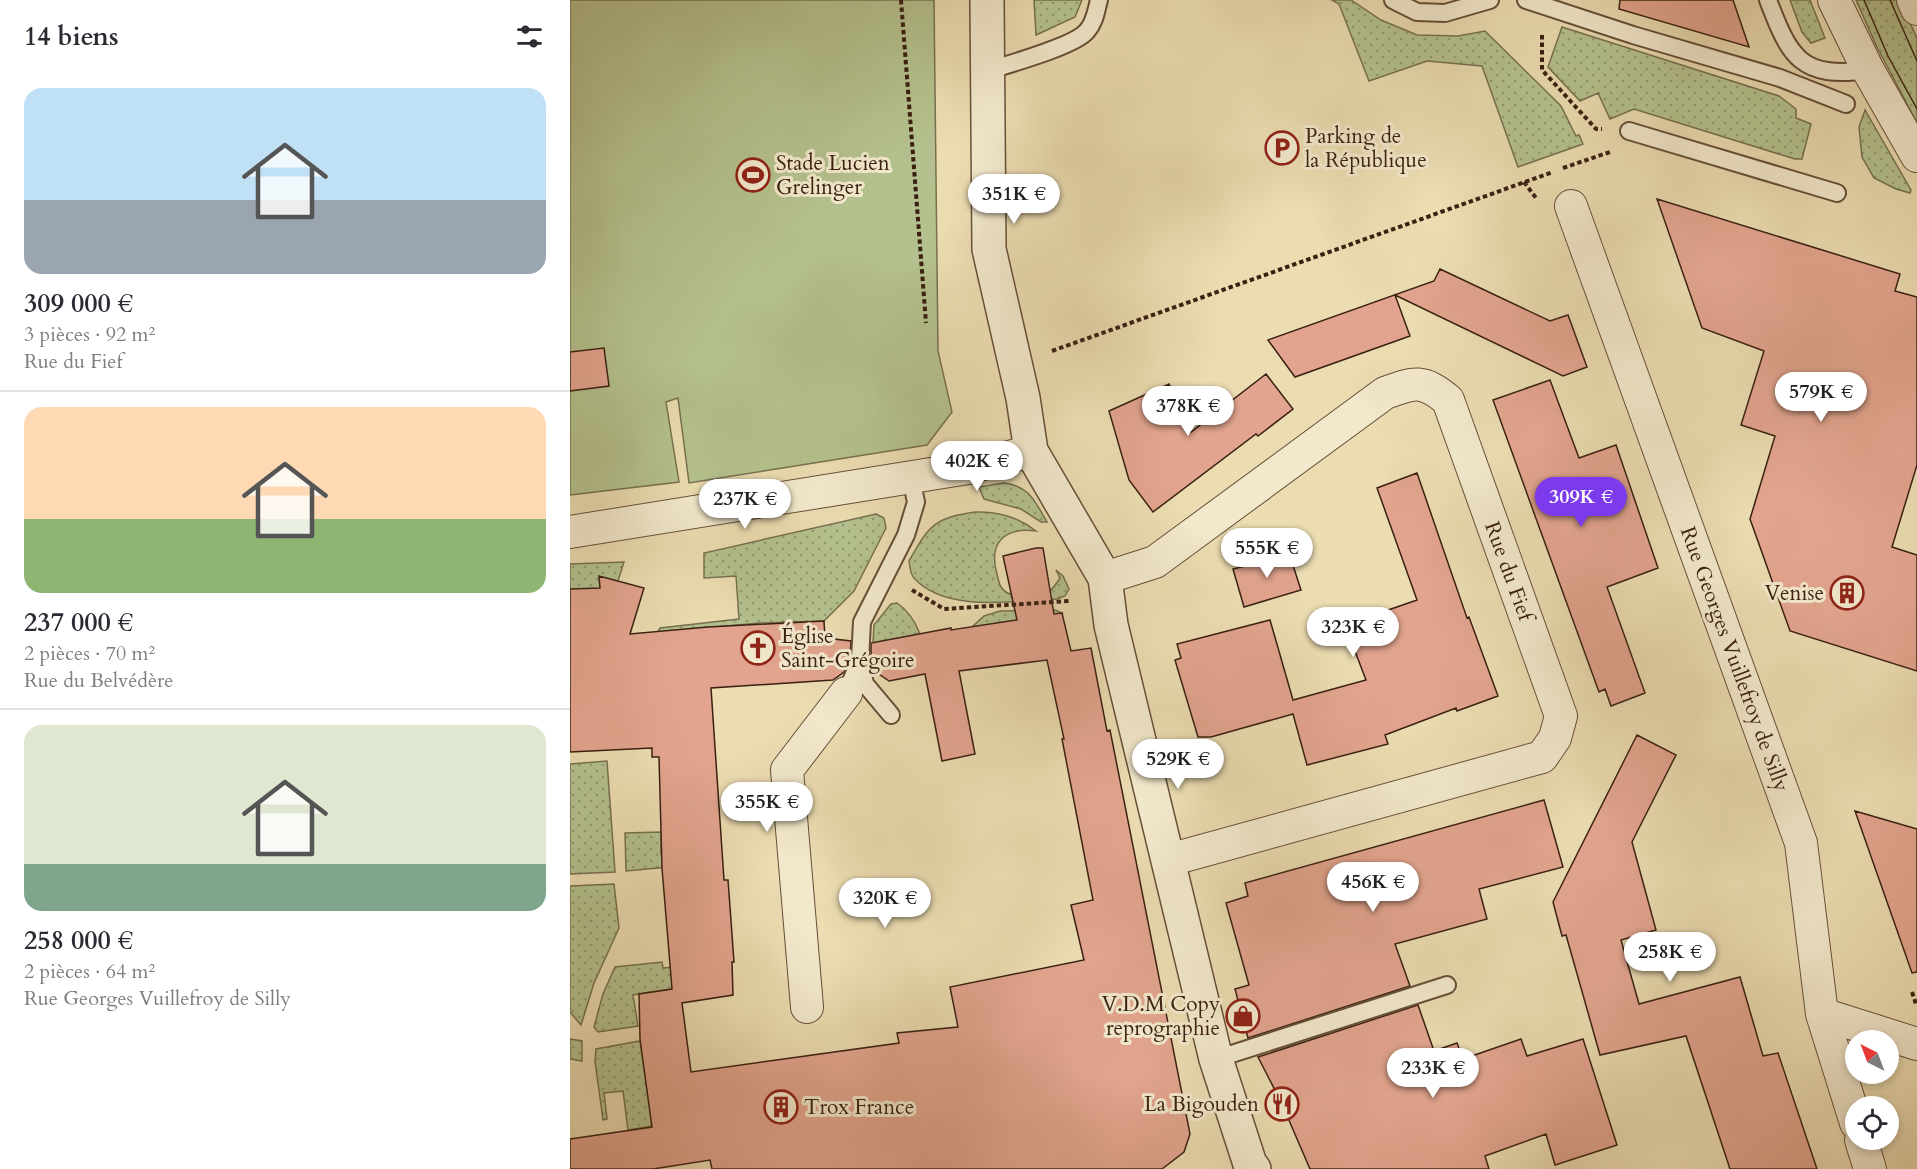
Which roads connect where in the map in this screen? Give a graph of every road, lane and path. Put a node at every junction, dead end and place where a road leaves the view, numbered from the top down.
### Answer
1 (901, 0) edge
2 (987, 0) edge
3 (1099, 0) edge
4 (1393, 0) edge
5 (1490, 0) edge
6 (1526, 0) edge
7 (1768, 0) edge
8 (1834, 0) edge
9 (1913, 0) edge
10 (1917, 9) edge
11 (1542, 34) dead end
12 (1868, 70) junction
13 (987, 71) junction
14 (1570, 100) dead end
15 (1846, 104) dead end
16 (1629, 131) dead end
17 (1917, 156) edge
18 (1564, 168) dead end
19 (1837, 193) dead end
20 (1571, 206) dead end
21 (926, 322) dead end
22 (1045, 353) dead end
23 (1031, 451) junction
24 (911, 478) junction
25 (570, 532) edge
26 (885, 574) junction
27 (1105, 578) junction
28 (1078, 600) dead end
29 (860, 660) junction
30 (846, 693) joint
31 (891, 715) dead end
32 (1168, 860) junction
33 (1447, 985) dead end
34 (1912, 993) dead end
35 (807, 1007) dead end
36 (1917, 1008) edge
37 (1822, 1014) junction
38 (1917, 1044) edge
39 (1216, 1059) junction
40 (1848, 1096) edge
41 (1864, 1150) edge
42 (1249, 1167) edge
43 (1870, 1169) edge

1 - 21 path
2 - 13 street
3 - 13 lane
4 - 5 lane
6 - 15 lane
7 - 12 lane
8 - 12 street
9 - 10 street
11 - 14 path
12 - 17 street
13 - 23 street
16 - 19 lane
18 - 22 path
20 - 37 street, Rue Georges Vuillefroy de Silly
23 - 24 street
23 - 27 street
24 - 25 street
24 - 26 lane
26 - 28 path
26 - 29 lane
27 - 32 street
27 - 32 street, Rue du Fief
29 - 30 lane
29 - 31 lane
30 - 35 street
32 - 39 street
33 - 39 lane
34 - 36 path
37 - 38 street
37 - 40 street, Rue Georges Vuillefroy de Silly
39 - 42 street
41 - 43 street

